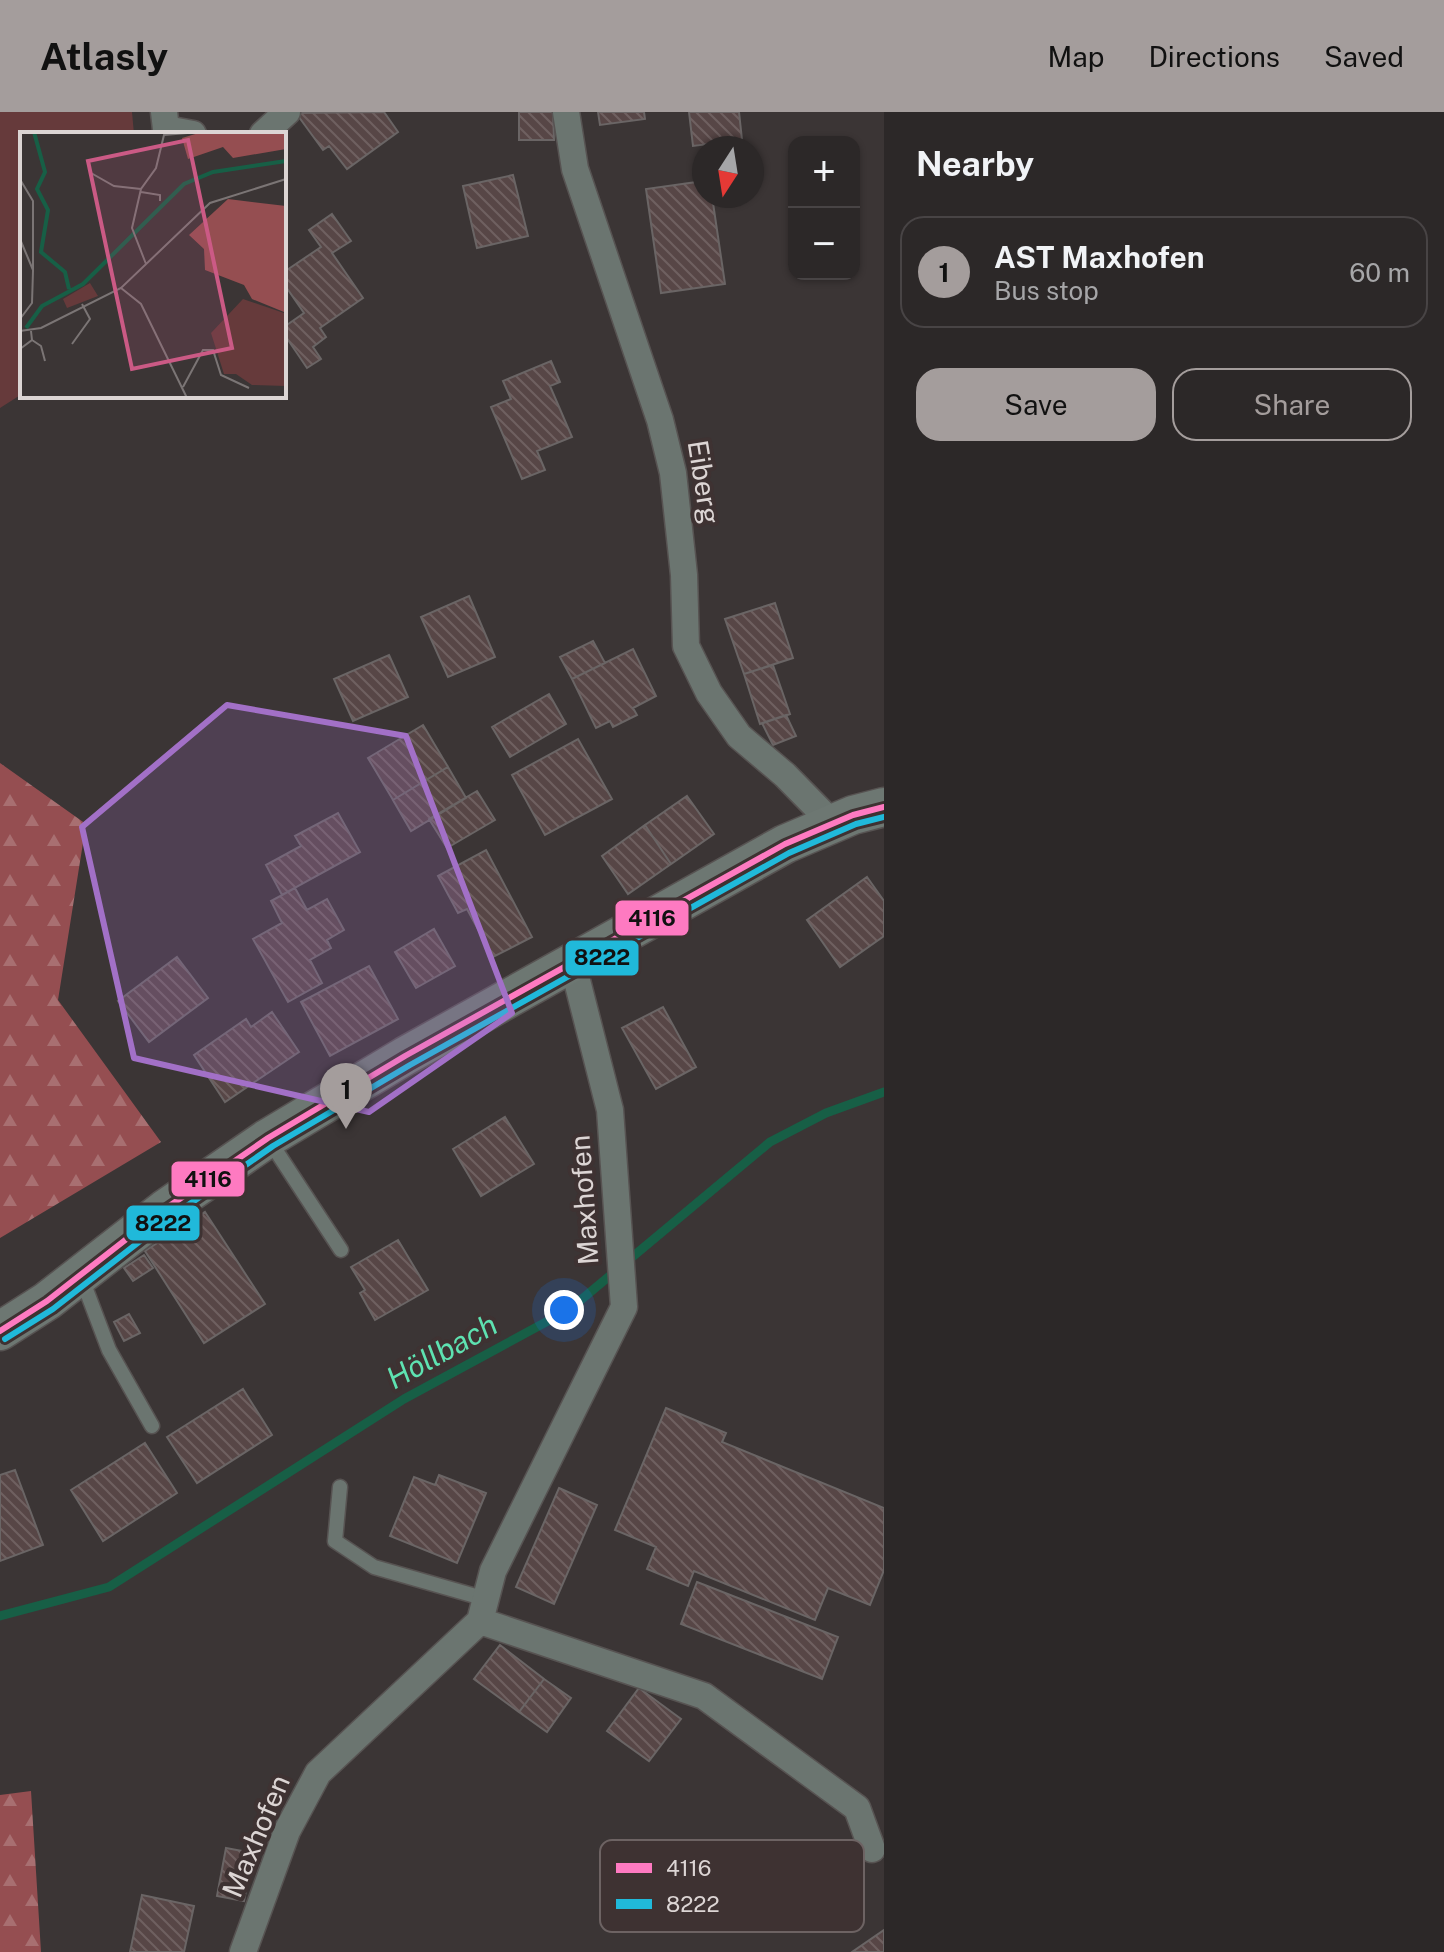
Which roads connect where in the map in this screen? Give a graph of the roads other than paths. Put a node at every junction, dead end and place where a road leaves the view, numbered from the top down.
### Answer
1 (164, 112) edge
2 (287, 112) edge
3 (566, 112) edge
4 (182, 132) edge
5 (265, 132) edge
6 (884, 807) edge
7 (832, 823) junction
8 (572, 961) junction
9 (268, 1138) junction
10 (341, 1250) dead end
11 (80, 1273) junction
12 (0, 1331) edge
13 (152, 1426) dead end
14 (340, 1487) dead end
15 (483, 1610) junction
16 (872, 1849) dead end
17 (243, 1952) edge

1 - 4 street
2 - 5 street
3 - 7 street, Eiberg
6 - 7 main road
7 - 8 main road
8 - 9 main road
8 - 15 street, Maxhofen
9 - 10 lane
9 - 11 main road
11 - 12 main road
11 - 13 lane
14 - 15 lane
15 - 16 street
15 - 17 street, Maxhofen

